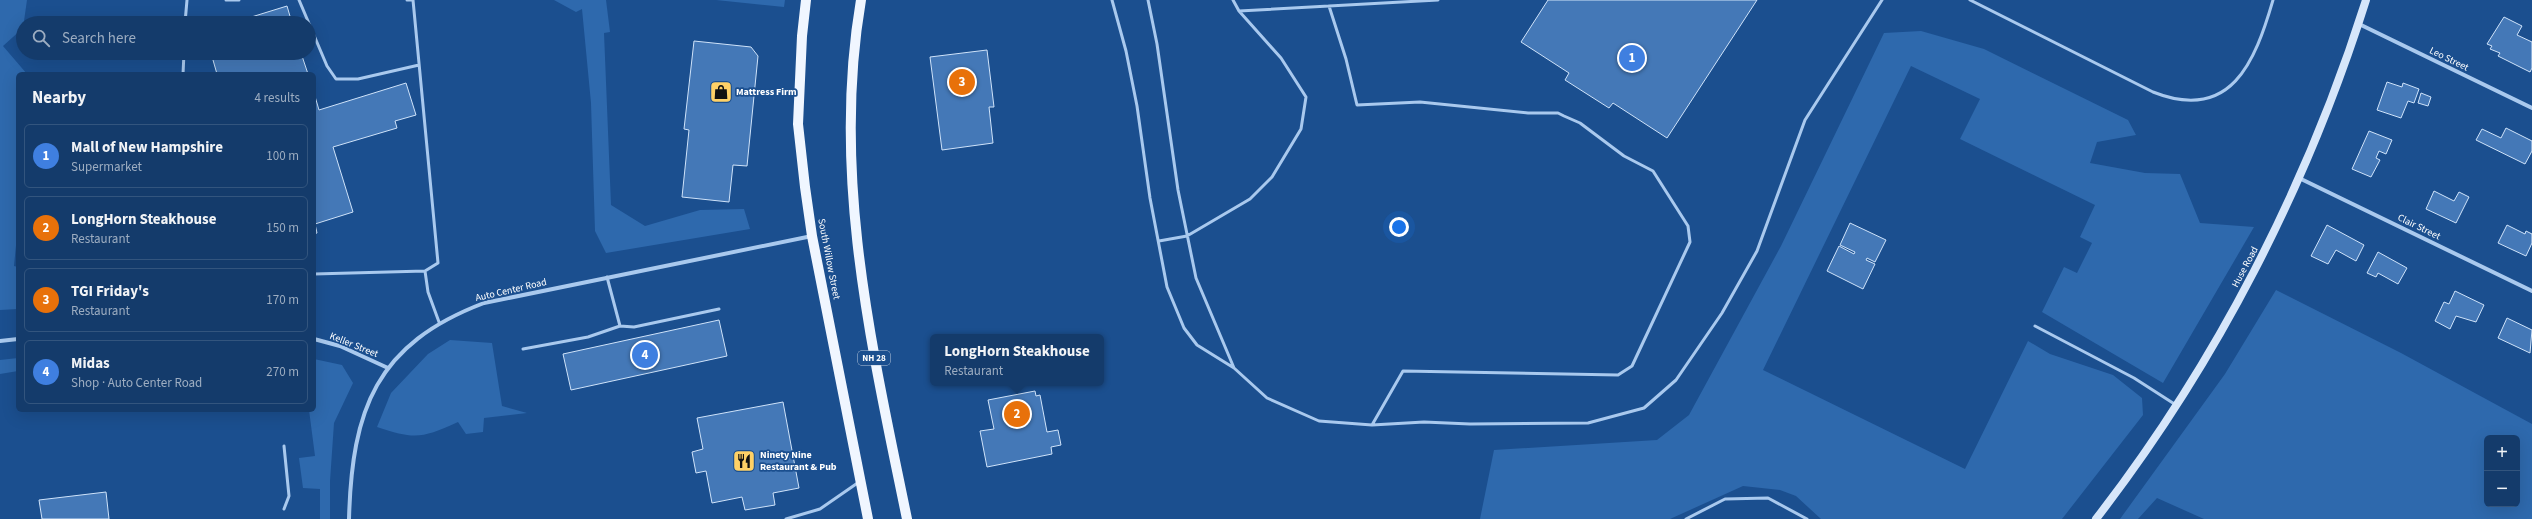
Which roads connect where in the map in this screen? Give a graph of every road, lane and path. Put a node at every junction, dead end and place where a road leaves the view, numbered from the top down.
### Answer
1 (187, 0) edge
2 (226, 0) edge
3 (239, 0) edge
4 (300, 0) edge
5 (407, 0) edge
6 (806, 0) edge
7 (861, 0) edge
8 (1112, 0) edge
9 (1148, 0) edge
10 (1233, 0) edge
11 (1438, 0) edge
12 (1882, 0) edge
13 (1970, 0) edge
14 (2273, 0) edge
15 (2366, 0) edge
16 (1329, 6) junction
17 (1239, 11) junction
18 (186, 16) edge
19 (307, 16) edge
20 (2359, 24) junction
21 (316, 39) edge
22 (184, 60) edge
23 (419, 64) junction
24 (183, 72) edge
25 (2532, 108) edge
26 (2299, 178) junction
27 (812, 236) junction
28 (1187, 236) junction
29 (1159, 241) junction
30 (425, 271) junction
31 (316, 274) edge
32 (607, 277) junction
33 (2532, 291) edge
34 (719, 309) dead end
35 (439, 322) junction
36 (620, 326) junction
37 (2035, 326) dead end
38 (16, 339) edge
39 (316, 340) edge
40 (0, 341) edge
41 (524, 349) dead end
42 (388, 368) junction
43 (1234, 368) junction
44 (2176, 405) junction
45 (1372, 425) junction
46 (284, 446) dead end
47 (860, 480) junction
48 (284, 509) dead end
49 (349, 519) edge
50 (786, 519) edge
51 (868, 519) edge
52 (907, 519) edge
53 (1686, 519) edge
54 (1808, 519) edge
55 (2096, 519) edge

1 - 18 lane
2 - 3 lane
4 - 19 lane
5 - 23 lane
6 - 27 main road, South Willow Street
7 - 52 main road, NH 28
8 - 29 lane
9 - 28 lane
10 - 17 lane
11 - 16 lane
12 - 45 lane
13 - 14 lane
15 - 20 street, Huse Road
16 - 17 lane
16 - 45 lane
17 - 28 lane
20 - 25 street, Leo Street
20 - 26 street, Huse Road
21 - 23 lane
22 - 24 lane
23 - 30 lane
26 - 33 street, Clair Street
26 - 44 street, Huse Road
27 - 32 street, Auto Center Road
27 - 47 main road, South Willow Street
28 - 29 lane
28 - 43 lane
29 - 43 lane
30 - 31 lane
30 - 35 lane
32 - 35 street, Auto Center Road
32 - 36 lane
34 - 36 lane
35 - 42 street, Auto Center Road
36 - 41 lane
37 - 44 lane
38 - 40 street
39 - 42 street, Keller Street
42 - 49 street, Auto Center Road
43 - 45 lane
44 - 55 street, Huse Road
46 - 48 lane
47 - 50 lane
47 - 51 main road, South Willow Street
53 - 54 lane

